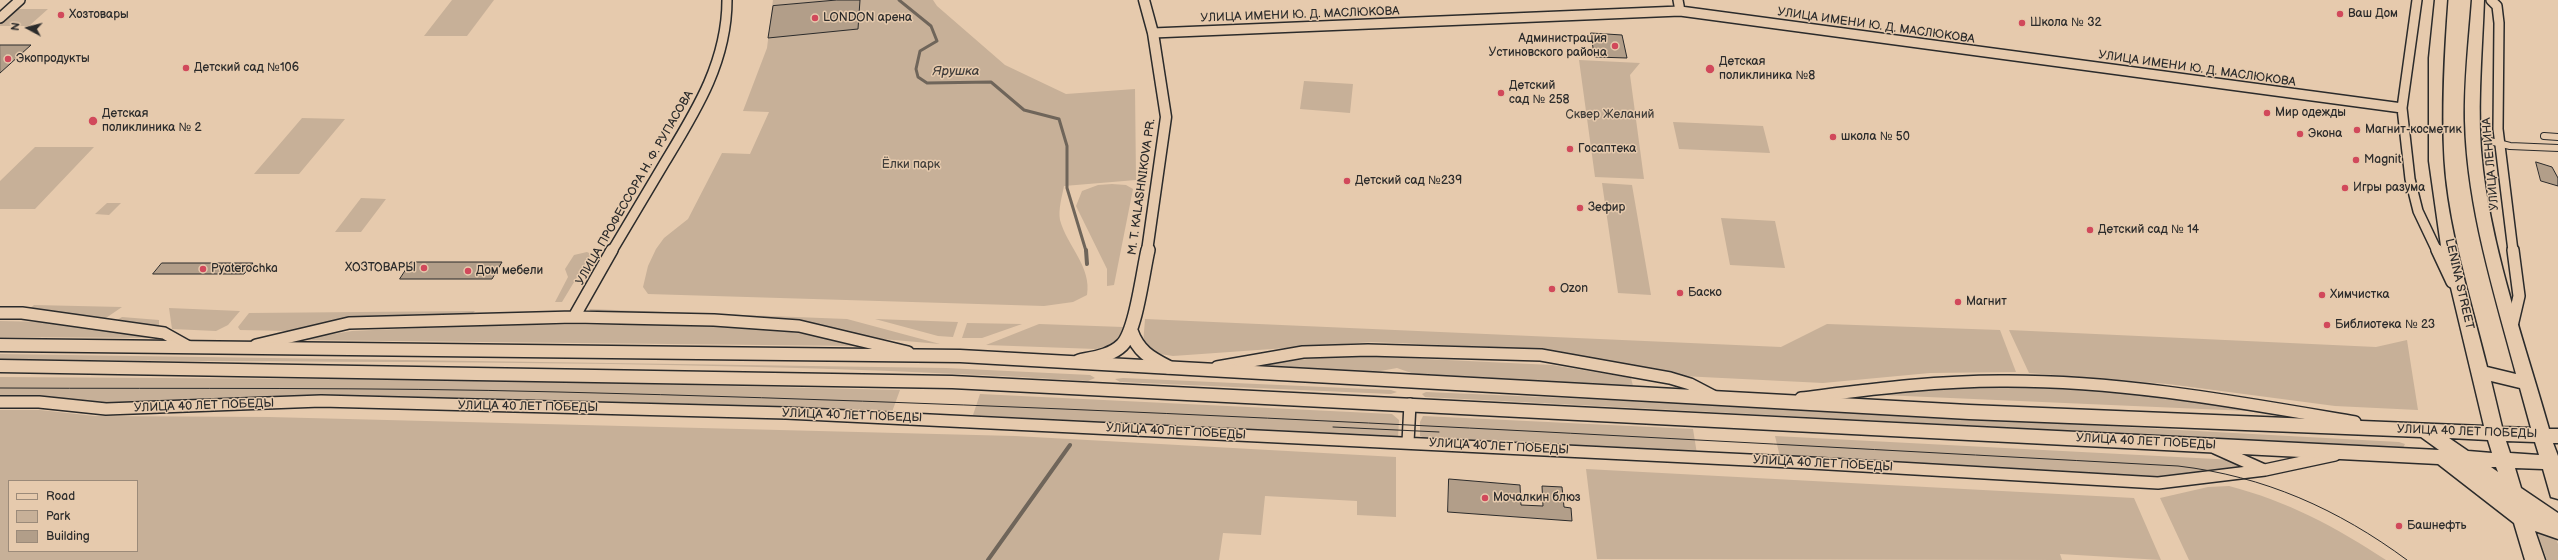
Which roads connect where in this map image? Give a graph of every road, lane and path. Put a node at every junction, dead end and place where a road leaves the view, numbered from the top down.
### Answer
1 (20, 0) edge
2 (727, 0) edge
3 (1144, 0) edge
4 (1678, 0) edge
5 (2416, 0) edge
6 (2441, 0) edge
7 (2478, 0) edge
8 (2492, 0) edge
9 (1680, 11) junction
10 (0, 18) edge
11 (1152, 34) junction
12 (2402, 108) junction
13 (2544, 136) dead end
14 (2555, 137) edge
15 (2486, 140) dead end
16 (2558, 142) edge
17 (2499, 143) junction
18 (2558, 148) edge
19 (2463, 303) junction
20 (0, 313) edge
21 (574, 317) junction
22 (2512, 326) junction
23 (1131, 331) junction
24 (0, 345) edge
25 (189, 347) junction
26 (243, 348) junction
27 (918, 355) junction
28 (1075, 362) junction
29 (1111, 364) junction
30 (0, 366) edge
31 (1169, 367) junction
32 (1200, 369) junction
33 (2480, 372) junction
34 (1410, 380) junction
35 (2528, 383) junction
36 (1104, 390) junction
37 (1715, 397) junction
38 (1776, 401) junction
39 (0, 402) edge
40 (1410, 404) junction
41 (2397, 429) junction
42 (2425, 430) junction
43 (2495, 434) junction
44 (2550, 436) edge
45 (1408, 442) junction
46 (2210, 445) junction
47 (2349, 452) junction
48 (2414, 455) junction
49 (2442, 457) junction
50 (2466, 458) junction
51 (2504, 461) junction
52 (2554, 463) edge
53 (2264, 470) junction
54 (2512, 490) junction
55 (2558, 492) edge
56 (2522, 519) junction
57 (2558, 523) edge
58 (2558, 531) edge
59 (2535, 560) edge

1 - 10 street
2 - 21 street, УЛИЦА ПРОФЕССОРА Н. Ф. РУПАСОВА
3 - 11 street, M. T. KALASHNIKOVA PR.
4 - 9 street
5 - 12 street
6 - 19 main road, LENINA STREET
7 - 22 main road
8 - 17 street, УЛИЦА ЛЕНИНА
9 - 11 street, УЛИЦА ИМЕНИ Ю. Д. МАСЛЮКОВА
9 - 12 street, УЛИЦА ИМЕНИ Ю. Д. МАСЛЮКОВА
11 - 23 street, M. T. KALASHNIKOVA PR.
12 - 19 street
13 - 14 street
14 - 16 street
15 - 17 street
17 - 18 street
17 - 22 street, УЛИЦА ЛЕНИНА
19 - 33 main road, LENINA STREET
20 - 25 street, УЛИЦА 40 ЛЕТ ПОБЕДЫ
21 - 26 street, УЛИЦА 40 ЛЕТ ПОБЕДЫ
21 - 27 street, УЛИЦА 40 ЛЕТ ПОБЕДЫ
22 - 35 main road
23 - 28 street
23 - 31 street
24 - 25 main road, УЛИЦА 40 ЛЕТ ПОБЕДЫ
25 - 26 main road, УЛИЦА 40 ЛЕТ ПОБЕДЫ
26 - 27 main road, УЛИЦА 40 ЛЕТ ПОБЕДЫ
27 - 28 main road, УЛИЦА 40 ЛЕТ ПОБЕДЫ
28 - 29 main road, УЛИЦА 40 ЛЕТ ПОБЕДЫ
29 - 31 main road, УЛИЦА 40 ЛЕТ ПОБЕДЫ
29 - 36 main road
30 - 36 main road, УЛИЦА 40 ЛЕТ ПОБЕДЫ
31 - 32 main road, УЛИЦА 40 ЛЕТ ПОБЕДЫ
32 - 34 main road, УЛИЦА 40 ЛЕТ ПОБЕДЫ
32 - 37 street, УЛИЦА 40 ЛЕТ ПОБЕДЫ
33 - 35 main road
33 - 43 main road, LENINA STREET
34 - 37 main road, УЛИЦА 40 ЛЕТ ПОБЕДЫ
34 - 40 main road
35 - 44 main road
36 - 40 main road, УЛИЦА 40 ЛЕТ ПОБЕДЫ
37 - 38 main road, УЛИЦА 40 ЛЕТ ПОБЕДЫ
38 - 41 main road, УЛИЦА 40 ЛЕТ ПОБЕДЫ
38 - 41 street, УЛИЦА 40 ЛЕТ ПОБЕДЫ
39 - 45 street, УЛИЦА 40 ЛЕТ ПОБЕДЫ
40 - 45 street
40 - 46 main road, УЛИЦА 40 ЛЕТ ПОБЕДЫ
41 - 42 main road, УЛИЦА 40 ЛЕТ ПОБЕДЫ
41 - 48 main road
42 - 43 main road, УЛИЦА 40 ЛЕТ ПОБЕДЫ
42 - 50 main road
43 - 44 main road, УЛИЦА 40 ЛЕТ ПОБЕДЫ
43 - 51 main road, LENINA STREET
44 - 52 main road
45 - 53 street, УЛИЦА 40 ЛЕТ ПОБЕДЫ
46 - 47 main road, УЛИЦА 40 ЛЕТ ПОБЕДЫ
46 - 53 street
47 - 48 main road, УЛИЦА 40 ЛЕТ ПОБЕДЫ
47 - 53 street, УЛИЦА 40 ЛЕТ ПОБЕДЫ
48 - 49 main road, УЛИЦА 40 ЛЕТ ПОБЕДЫ
49 - 50 main road, УЛИЦА 40 ЛЕТ ПОБЕДЫ
49 - 56 main road
50 - 51 main road, УЛИЦА 40 ЛЕТ ПОБЕДЫ
50 - 54 main road
51 - 52 main road, УЛИЦА 40 ЛЕТ ПОБЕДЫ
51 - 54 main road, LENINA STREET
52 - 55 main road
54 - 56 main road, LENINA STREET
54 - 57 main road
56 - 58 main road
56 - 59 main road, LENINA STREET

